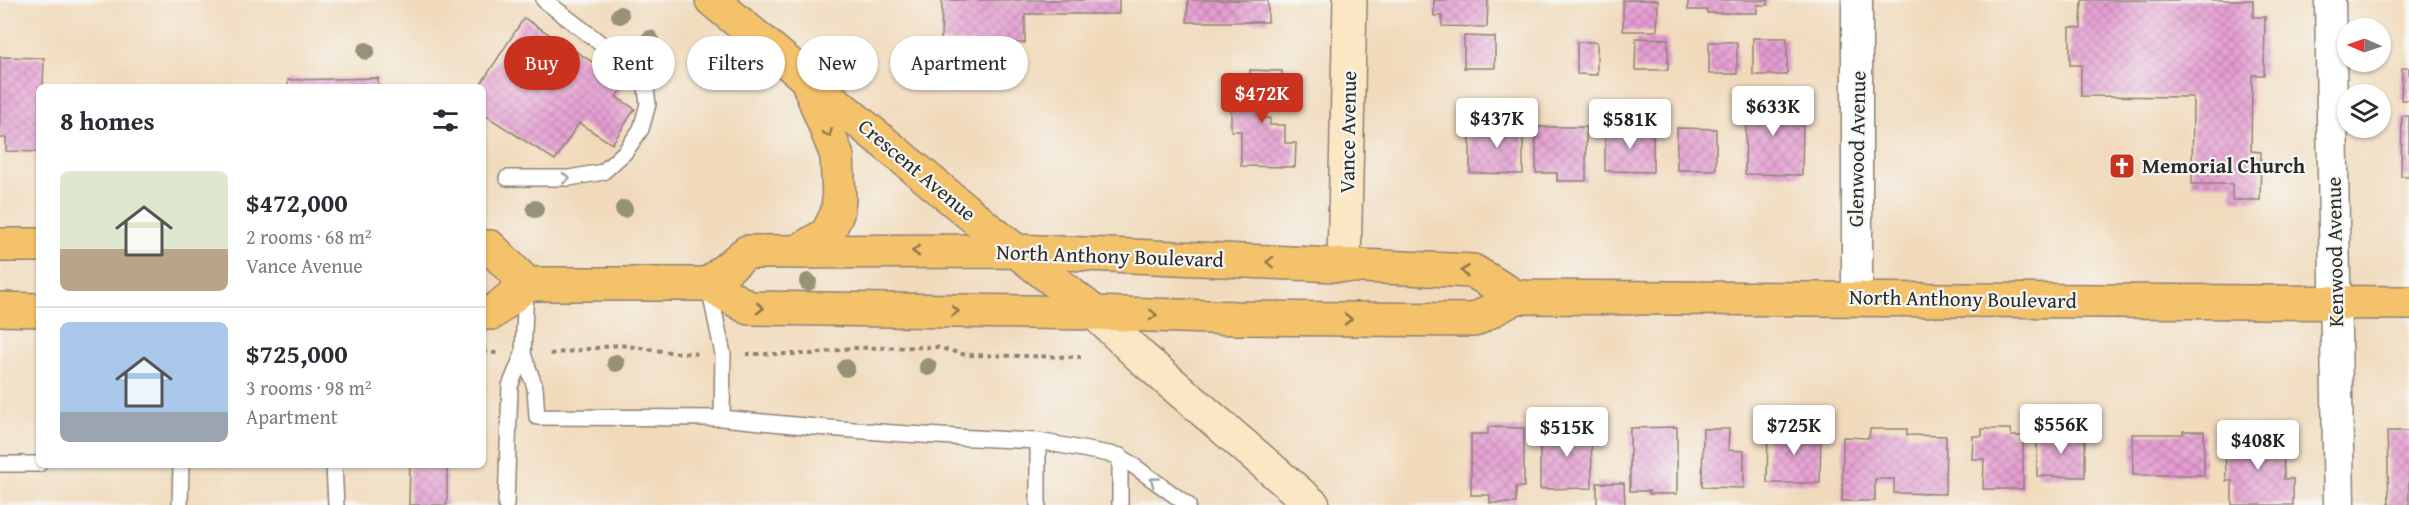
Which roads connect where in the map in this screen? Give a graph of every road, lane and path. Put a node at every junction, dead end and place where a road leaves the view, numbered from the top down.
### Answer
1 (544, 0) edge
2 (712, 0) edge
3 (1350, 0) edge
4 (1857, 0) edge
5 (2331, 0) edge
6 (797, 71) edge
7 (811, 90) edge
8 (820, 90) edge
9 (507, 177) dead end
10 (0, 244) edge
11 (36, 245) edge
12 (486, 247) edge
13 (1016, 251) junction
14 (797, 252) junction
15 (1344, 264) junction
16 (527, 284) junction
17 (708, 284) junction
18 (1516, 297) junction
19 (1857, 298) junction
20 (2336, 303) junction
21 (2409, 303) edge
22 (0, 309) edge
23 (36, 310) edge
24 (486, 313) edge
25 (1095, 313) junction
26 (486, 352) edge
27 (522, 354) junction
28 (723, 354) junction
29 (1081, 357) dead end
30 (722, 418) junction
31 (1038, 441) junction
32 (1120, 456) junction
33 (0, 464) edge
34 (36, 464) edge
35 (181, 468) edge
36 (334, 468) edge
37 (180, 505) edge
38 (336, 505) edge
39 (506, 505) edge
40 (1038, 505) edge
41 (1120, 505) edge
42 (1188, 505) edge
43 (1313, 505) edge
44 (2339, 505) edge

9 -> 1 lane
2 - 6 main road, Crescent Avenue
3 - 15 main road, Vance Avenue
4 - 19 street, Glenwood Avenue
5 - 20 street, Kenwood Avenue
7 -> 14 main road
8 - 13 main road, Crescent Avenue
10 - 11 main road
12 - 16 main road
13 -> 14 main road, North Anthony Boulevard
15 -> 13 main road, North Anthony Boulevard
13 - 25 main road, Crescent Avenue
14 - 17 main road, North Anthony Boulevard
18 -> 15 main road, North Anthony Boulevard
16 - 17 main road
16 - 24 main road
16 - 27 lane
17 -> 25 main road, North Anthony Boulevard
17 - 28 lane
18 - 19 main road, North Anthony Boulevard
25 -> 18 main road, North Anthony Boulevard
19 - 20 main road, North Anthony Boulevard
20 - 21 main road, North Anthony Boulevard
20 - 44 street, Kenwood Avenue
22 - 23 main road
25 - 43 main road, Crescent Avenue
26 - 27 path
27 - 28 path
27 - 30 lane
27 - 39 lane
28 - 29 path
28 - 30 lane
30 - 31 lane
31 - 32 lane
31 - 40 lane
32 - 41 lane
42 -> 32 lane
33 - 34 lane
35 - 37 lane
36 - 38 lane

